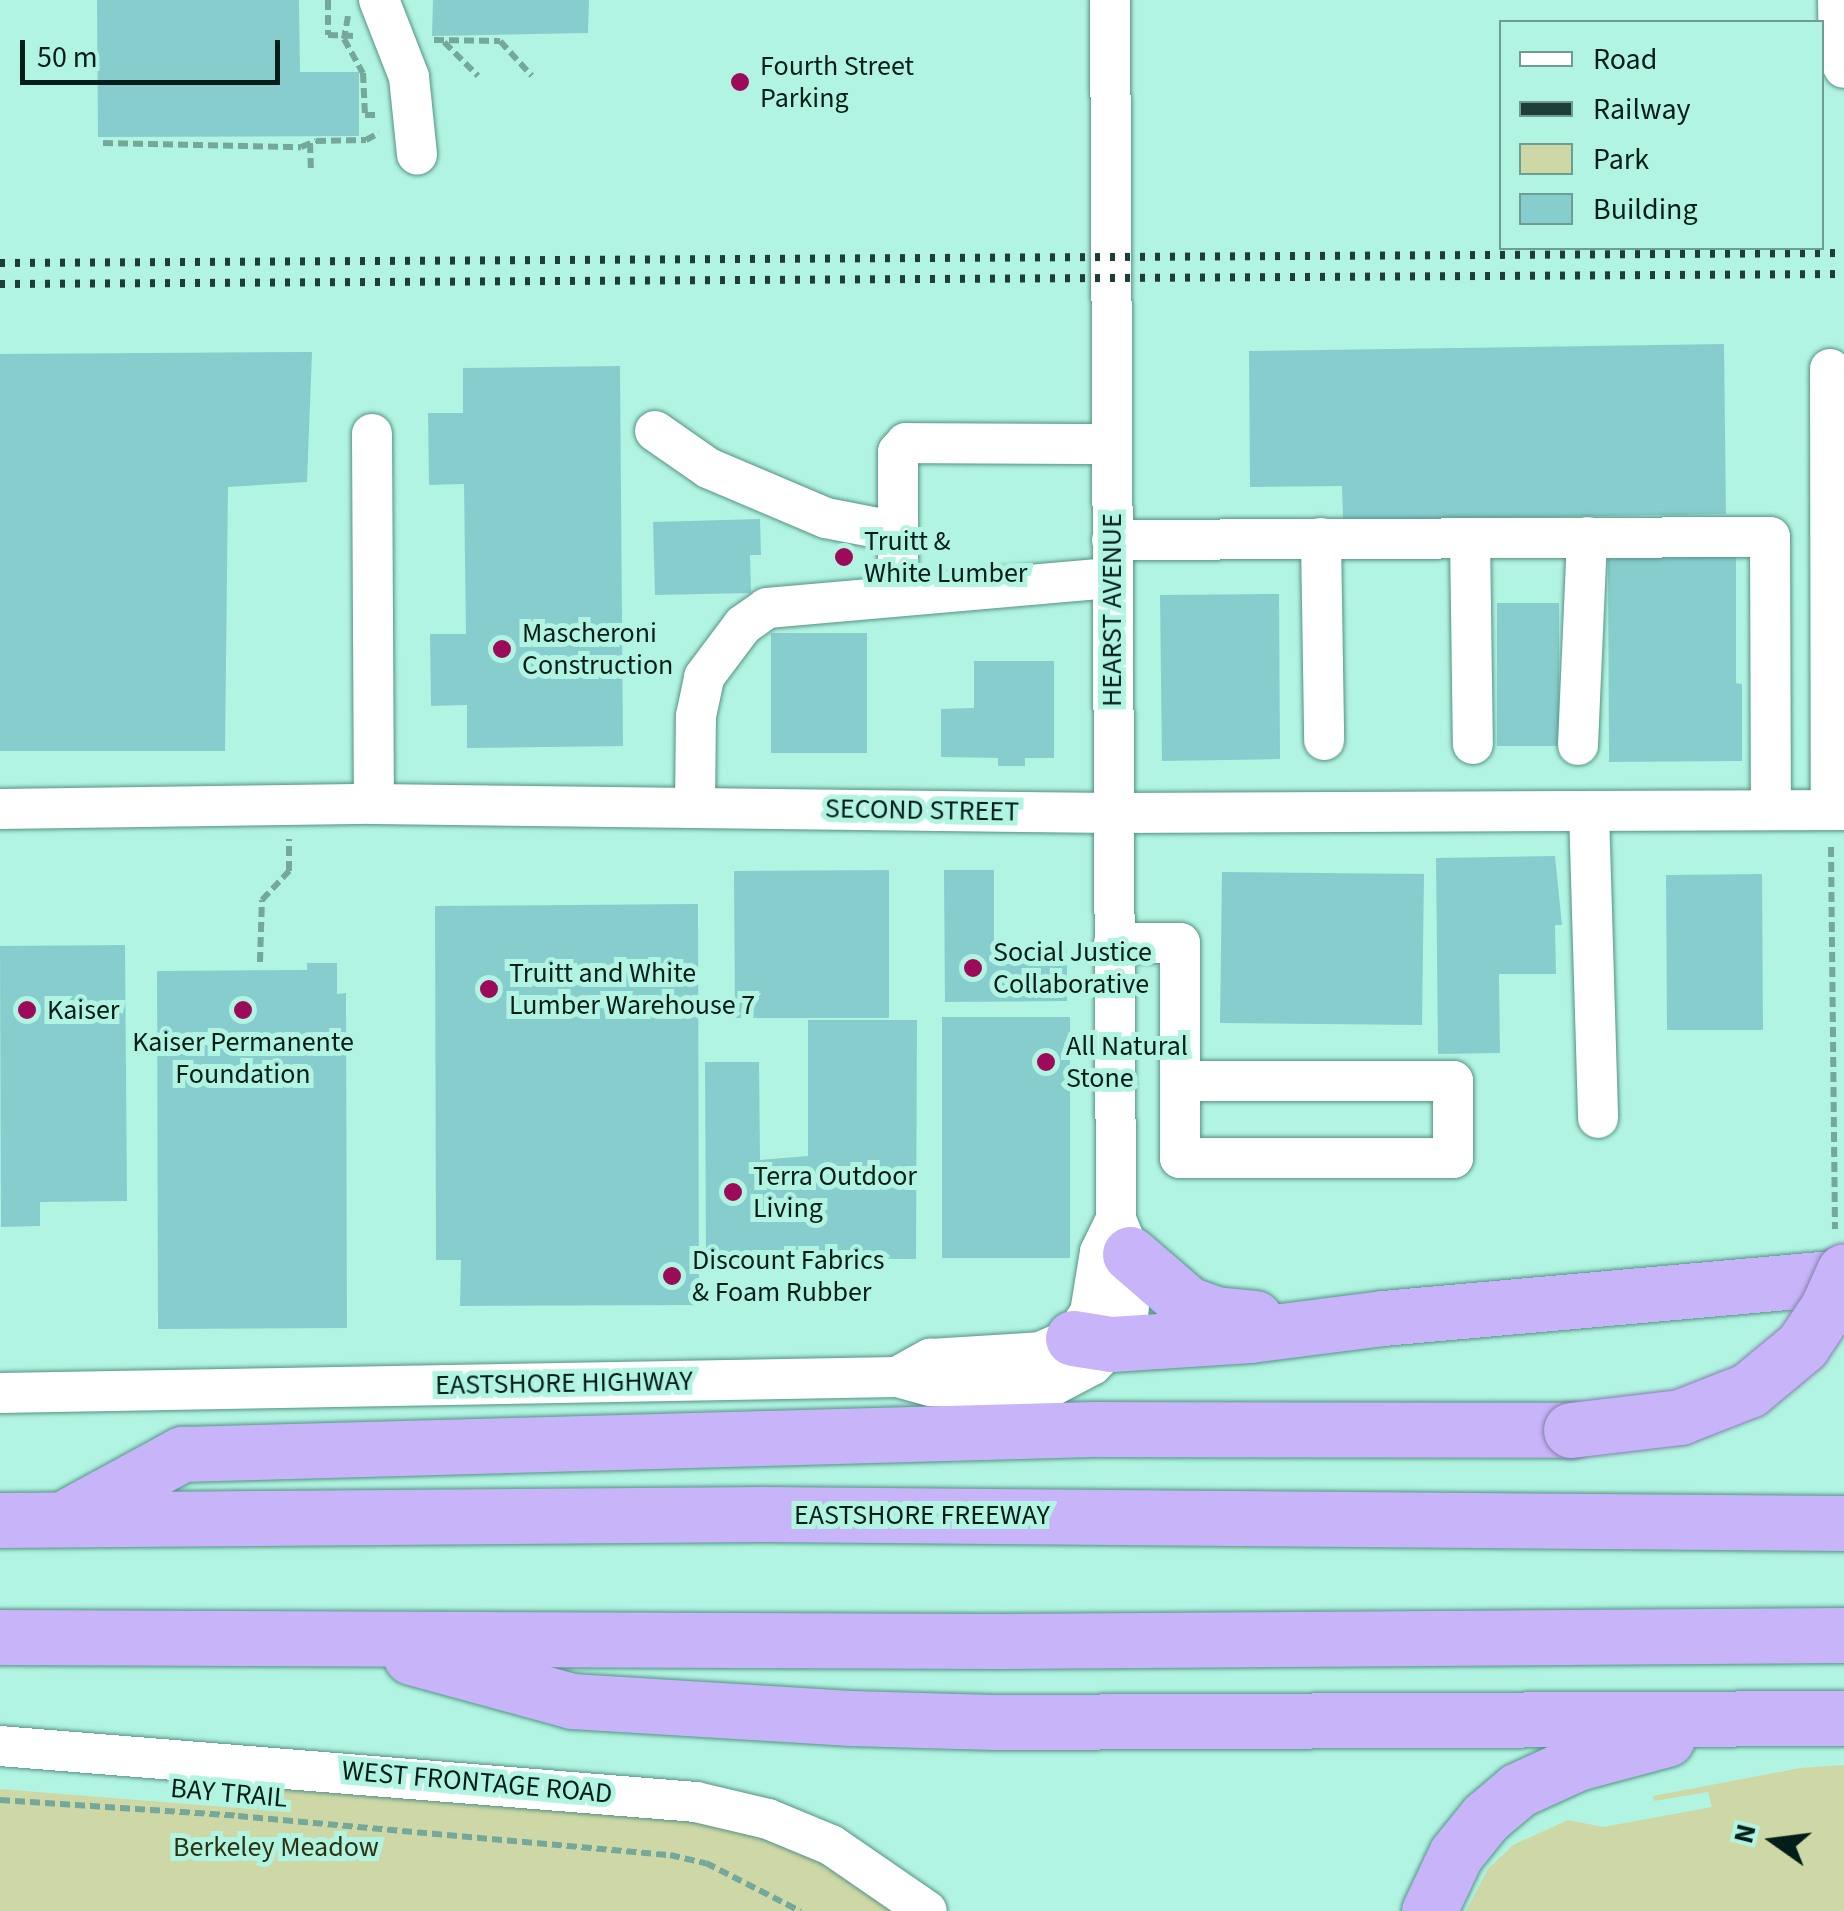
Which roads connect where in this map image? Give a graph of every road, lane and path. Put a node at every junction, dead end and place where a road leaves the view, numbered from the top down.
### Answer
1 (379, 0) edge
2 (1110, 0) edge
3 (1838, 0) edge
4 (344, 26) dead end
5 (425, 40) dead end
6 (442, 40) junction
7 (1844, 68) edge
8 (478, 76) dead end
9 (532, 76) dead end
10 (376, 114) dead end
11 (384, 128) dead end
12 (103, 143) dead end
13 (310, 143) junction
14 (417, 154) dead end
15 (310, 171) dead end
16 (1830, 369) dead end
17 (655, 431) dead end
18 (372, 434) dead end
19 (1112, 444) junction
20 (898, 532) junction
21 (1587, 537) junction
22 (1322, 538) junction
23 (1470, 538) junction
24 (1112, 559) junction
25 (898, 596) junction
26 (1324, 740) dead end
27 (1473, 744) dead end
28 (1578, 744) dead end
29 (374, 804) junction
30 (288, 805) junction
31 (0, 808) edge
32 (695, 808) junction
33 (1770, 810) junction
34 (1838, 810) edge
35 (1588, 811) junction
36 (1113, 812) junction
37 (1114, 943) junction
38 (260, 962) dead end
39 (1180, 1081) junction
40 (1598, 1118) dead end
41 (1844, 1235) edge
42 (1123, 1237) junction
43 (1844, 1274) edge
44 (1383, 1318) junction
45 (1092, 1341) junction
46 (0, 1393) edge
47 (0, 1520) edge
48 (60, 1520) junction
49 (1844, 1523) edge
50 (1844, 1635) edge
51 (0, 1637) edge
52 (341, 1637) junction
53 (1844, 1718) edge
54 (0, 1746) edge
55 (0, 1800) edge
56 (800, 1911) edge
57 (927, 1911) edge
58 (1429, 1911) edge

1 - 14 street
2 - 19 street, HEARST AVENUE
3 - 7 street
4 - 10 path
5 - 6 path
6 - 8 path
6 - 9 path
11 - 13 path
12 - 13 path
13 - 15 path
16 - 34 street
17 - 20 street
18 - 29 street
19 - 20 street
19 - 24 street, HEARST AVENUE
20 - 25 street
21 - 23 street
21 - 28 street
21 - 33 street
22 - 23 street
22 - 24 street
22 - 26 street
23 - 27 street
24 - 25 street
24 - 36 street, HEARST AVENUE
25 - 32 street
29 - 30 street, SECOND STREET
29 - 32 street, SECOND STREET
30 - 31 street, SECOND STREET
30 - 38 path
32 - 36 street, SECOND STREET
33 - 34 street, SECOND STREET
33 - 35 street, SECOND STREET
34 - 41 path
35 - 36 street, SECOND STREET
35 - 40 street
36 - 37 street, HEARST AVENUE
37 - 39 street
37 - 42 street, HEARST AVENUE
39 - 39 street
42 - 44 highway
42 - 45 street, HEARST AVENUE
43 - 44 highway
43 - 48 highway, bridge
44 - 45 highway
45 - 46 street, EASTSHORE HIGHWAY
47 - 48 highway, EASTSHORE FREEWAY
48 - 49 highway, EASTSHORE FREEWAY
50 - 52 highway
51 - 52 highway
52 - 53 highway
53 - 58 highway
54 - 57 street, WEST FRONTAGE ROAD
55 - 56 path, BAY TRAIL

